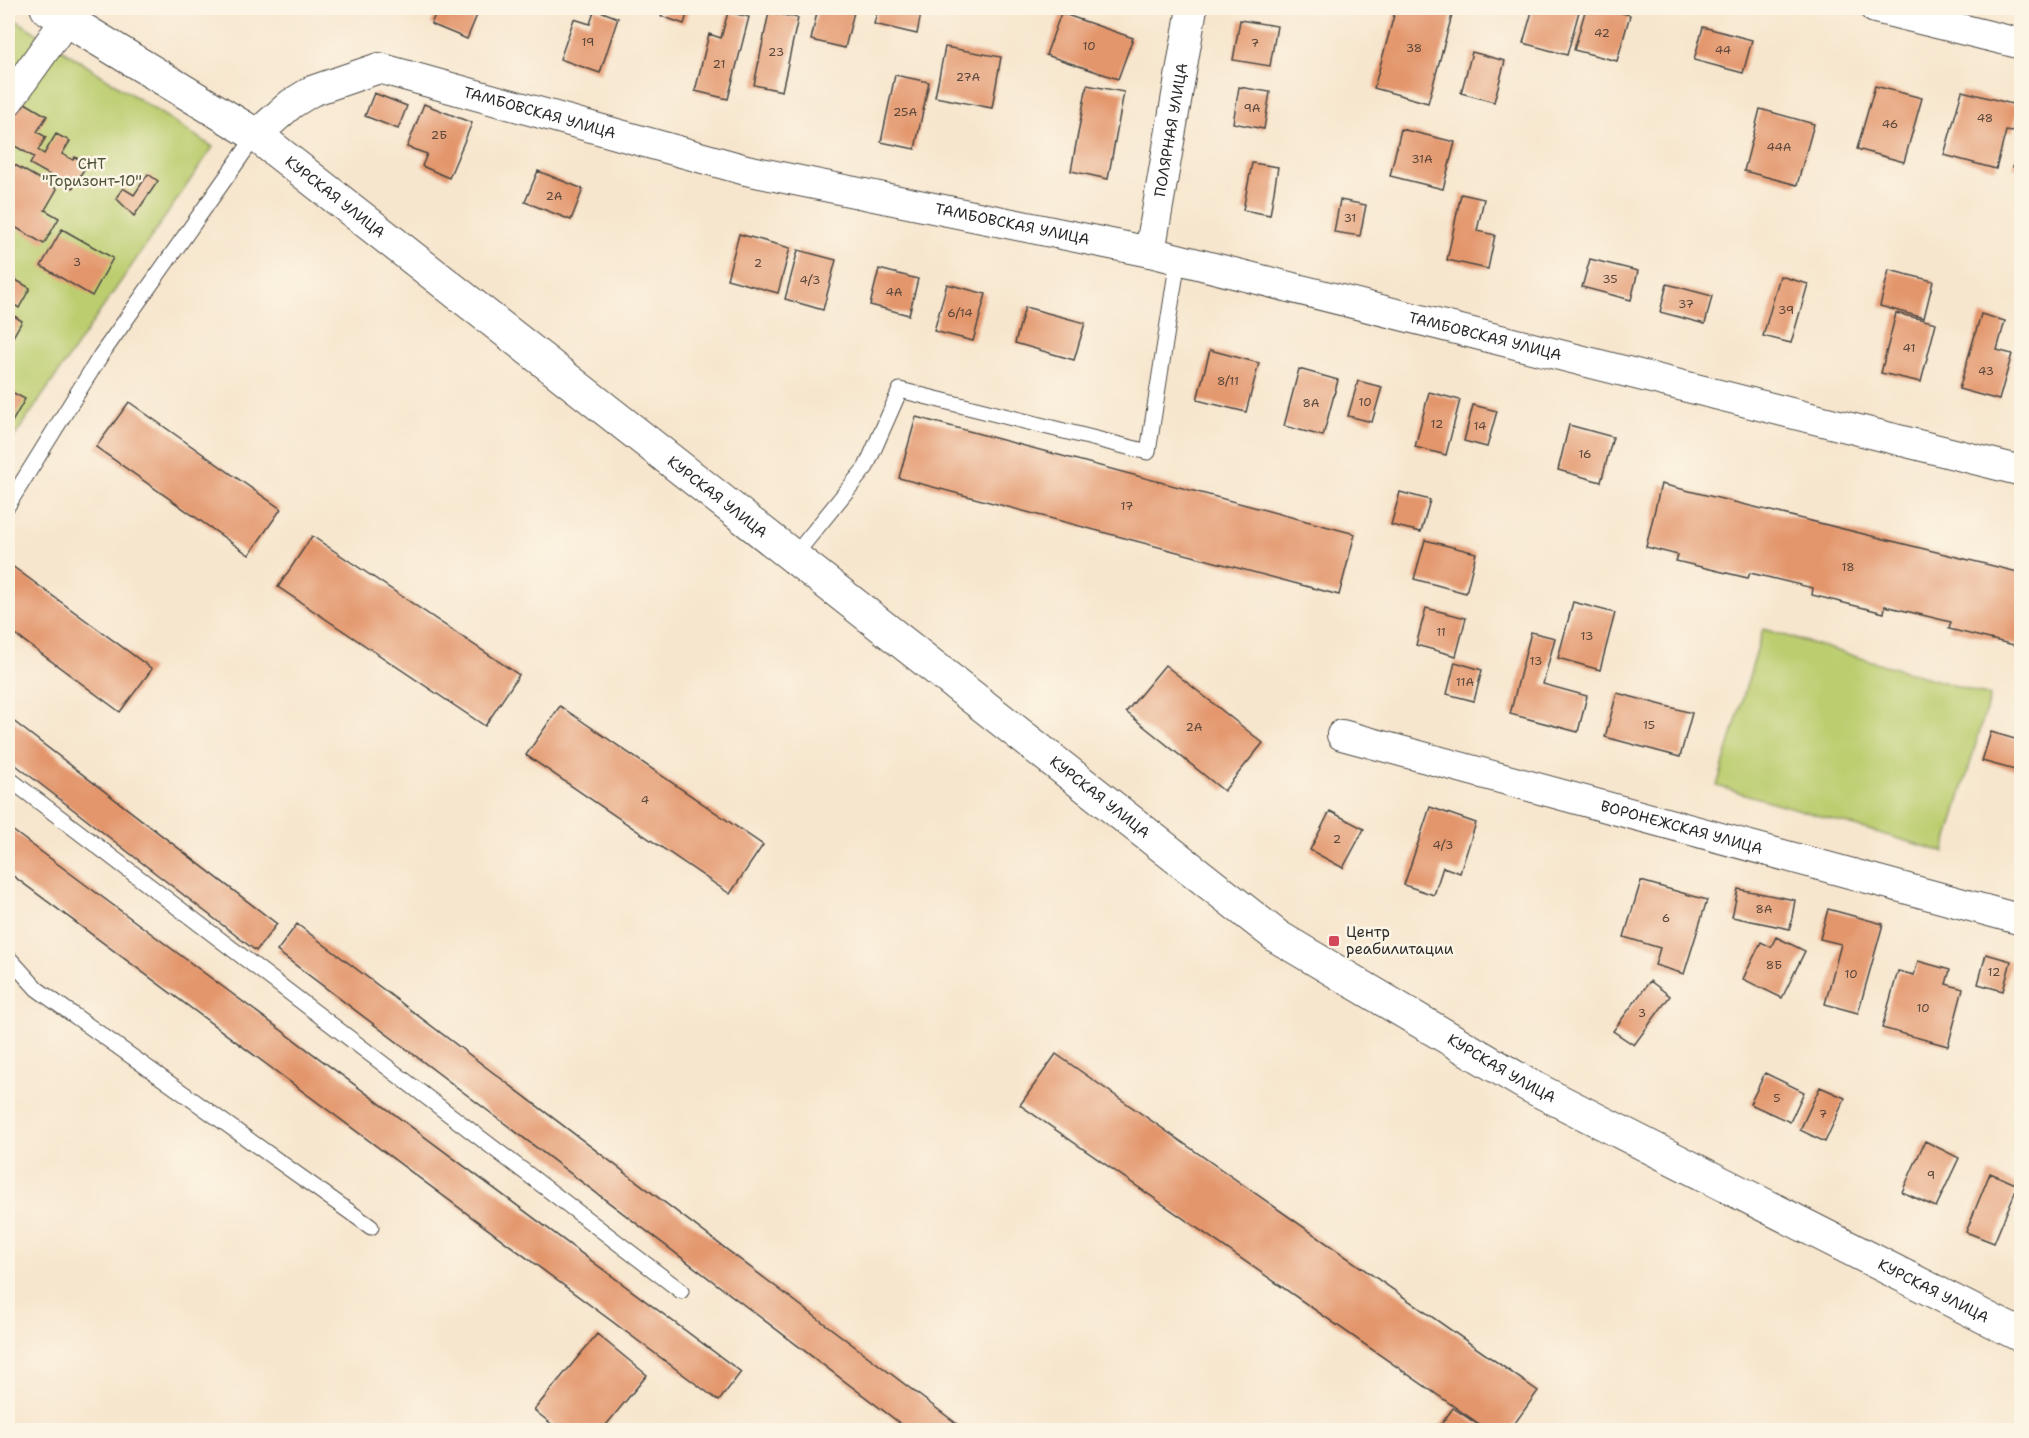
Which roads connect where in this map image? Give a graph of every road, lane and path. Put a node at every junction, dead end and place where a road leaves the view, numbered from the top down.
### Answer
1 (1192, 8) edge
2 (1875, 8) edge
3 (56, 14) edge
4 (2022, 44) edge
5 (8, 101) edge
6 (256, 135) junction
7 (1164, 255) junction
8 (2022, 471) edge
9 (8, 505) edge
10 (794, 556) junction
11 (1342, 735) dead end
12 (8, 778) edge
13 (2022, 920) edge
14 (8, 957) edge
15 (371, 1227) dead end
16 (681, 1291) dead end
17 (2022, 1336) edge

1 - 7 street, ПОЛЯРНАЯ УЛИЦА
2 - 4 street
3 - 5 street
3 - 6 street
6 - 7 street, ТАМБОВСКАЯ УЛИЦА
6 - 9 lane
6 - 10 street, КУРСКАЯ УЛИЦА
7 - 8 street, ТАМБОВСКАЯ УЛИЦА
7 - 10 lane
10 - 17 street, КУРСКАЯ УЛИЦА
11 - 13 street, ВОРОНЕЖСКАЯ УЛИЦА
12 - 16 lane
14 - 15 lane

